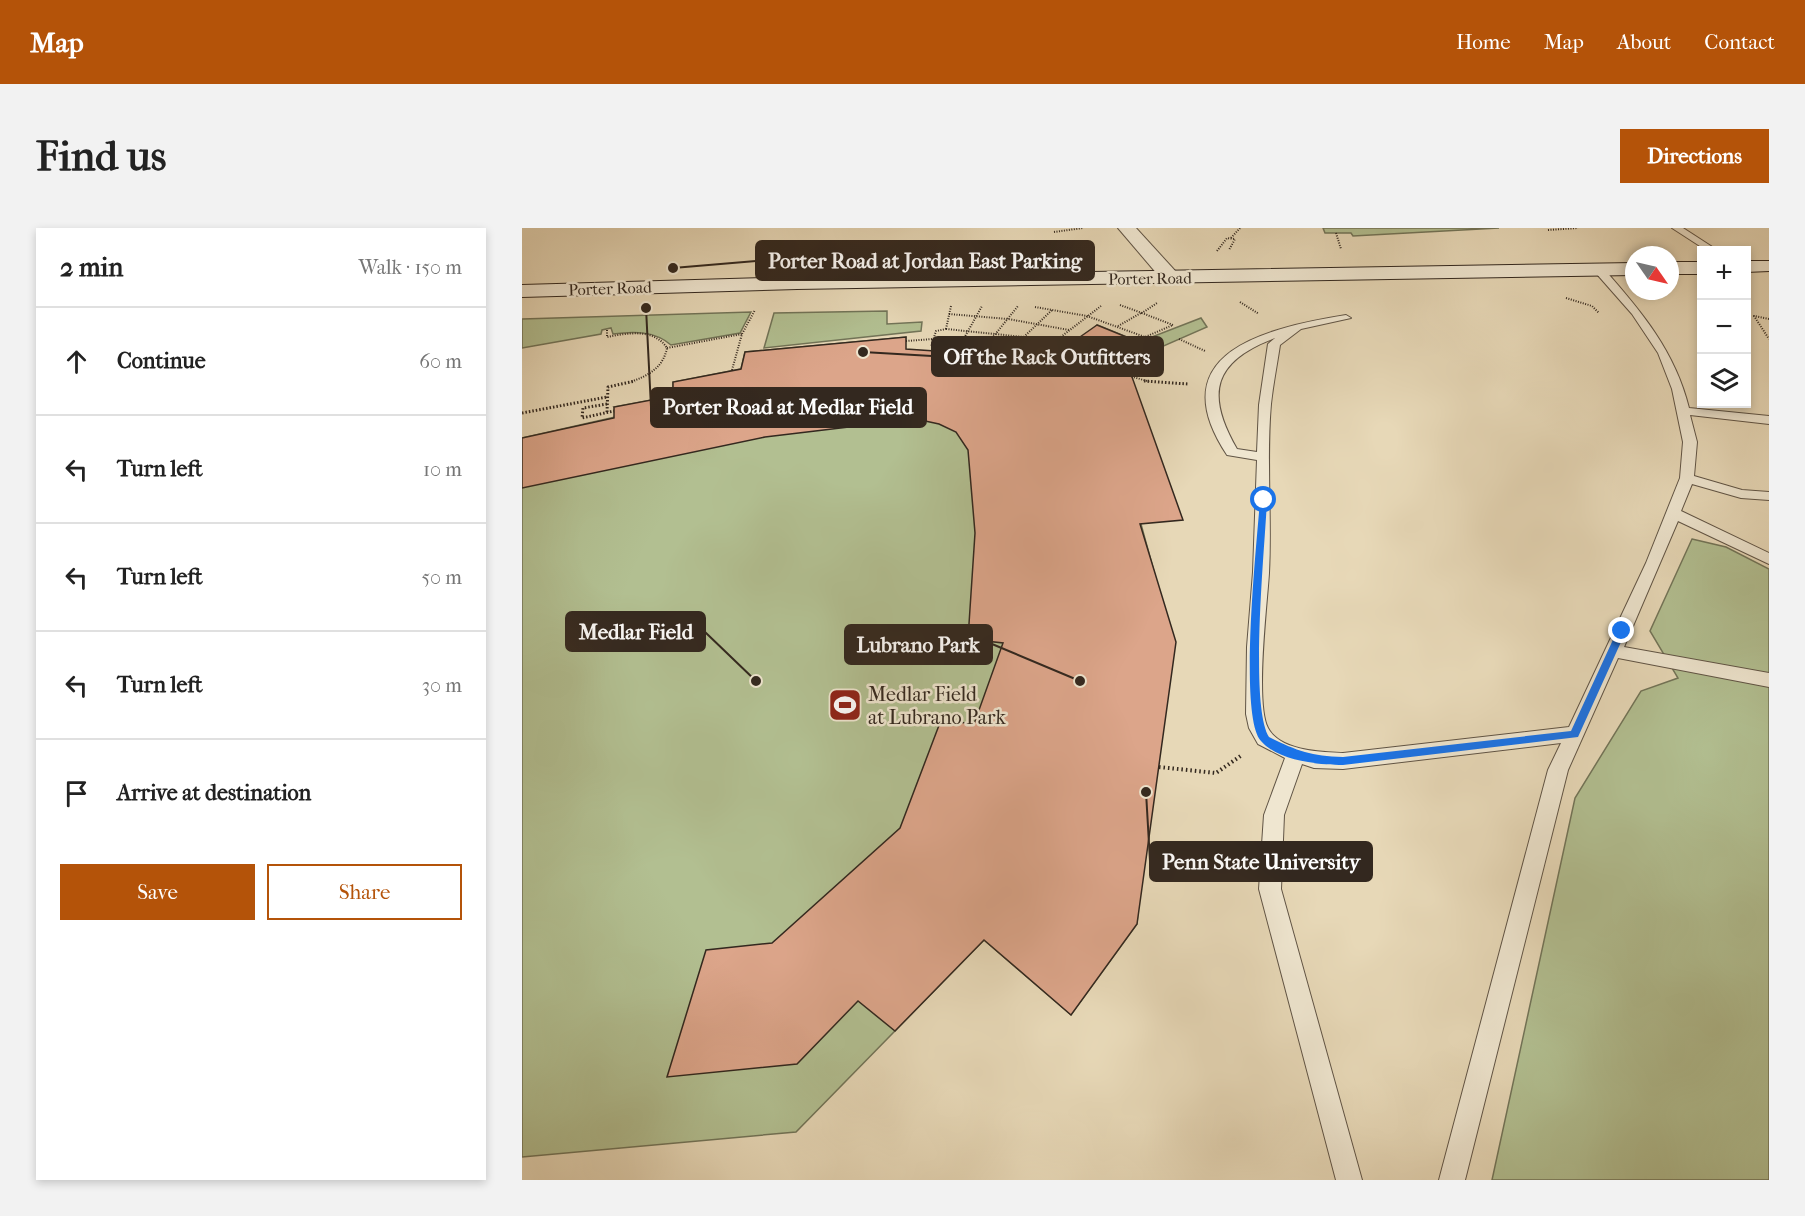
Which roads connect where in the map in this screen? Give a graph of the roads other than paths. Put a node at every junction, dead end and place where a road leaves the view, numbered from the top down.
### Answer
1 (1127, 228) edge
2 (1677, 228) edge
3 (1706, 246) edge
4 (1002, 255) dead end
5 (804, 258) dead end
6 (1769, 266) edge
7 (1751, 267) edge
8 (1679, 268) edge
9 (1697, 268) edge
10 (1625, 269) edge
11 (1599, 270) junction
12 (1171, 278) junction
13 (1001, 280) junction
14 (797, 283) junction
15 (522, 291) edge
16 (1346, 318) dead end
17 (1298, 326) junction
18 (1684, 411) junction
19 (1769, 420) edge
20 (1264, 457) junction
21 (1687, 478) junction
22 (1769, 496) edge
23 (1674, 513) junction
24 (1769, 559) edge
25 (1612, 651) junction
26 (1769, 680) edge
27 (1574, 734) junction
28 (1295, 755) junction
29 (1349, 1180) edge
30 (1452, 1180) edge

1 - 12 street
2 - 3 lane
4 - 13 lane
5 - 14 lane
6 - 7 street
8 - 9 street
10 - 11 street, Porter Road
11 - 12 street, Porter Road
11 - 18 lane
12 - 13 street, Porter Road
13 - 14 street, Porter Road
14 - 15 street, Porter Road
16 - 17 lane
17 - 20 lane
17 - 20 lane
18 - 19 lane
18 - 21 lane
20 - 28 lane
21 - 22 lane
21 - 23 lane
23 - 24 lane
23 - 25 lane
25 - 26 lane
25 - 27 lane
27 - 28 lane
27 - 30 lane
28 - 29 lane

